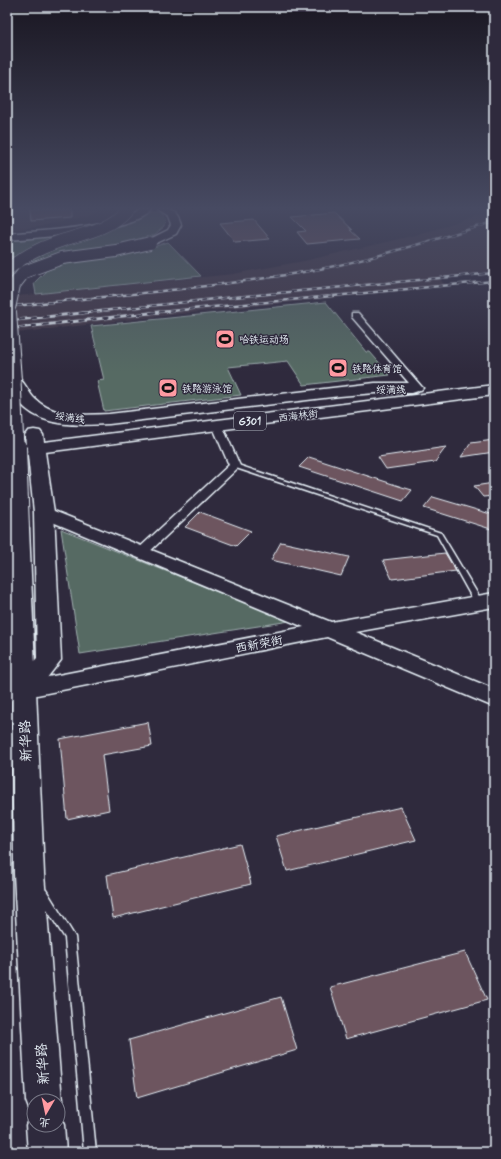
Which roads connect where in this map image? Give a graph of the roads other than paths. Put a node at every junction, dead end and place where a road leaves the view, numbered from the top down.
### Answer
1 (15, 264) edge
2 (44, 264) edge
3 (7, 270) edge
4 (7, 311) edge
5 (355, 315) dead end
6 (494, 378) edge
7 (13, 380) junction
8 (415, 388) junction
9 (494, 390) edge
10 (217, 425) junction
11 (7, 438) edge
12 (34, 441) junction
13 (7, 452) edge
14 (234, 466) junction
15 (44, 512) junction
16 (141, 553) junction
17 (487, 602) edge
18 (328, 630) junction
19 (15, 692) edge
20 (494, 698) edge
21 (29, 874) junction
22 (43, 1093) edge
23 (46, 1133) edge
24 (47, 1152) edge
25 (90, 1152) edge

1 - 3 main road, bridge
2 - 4 highway, bridge
4 - 7 highway, bridge
5 - 8 street
6 - 8 highway, 西海林街 / G301
7 - 8 highway, 绥满线 / G301
7 - 19 main road, 新华路, bridge
8 - 12 highway, 西海林街 / G301
9 - 10 highway, 西海林街 / G301
10 - 12 highway, 西海林街 / G301
10 - 14 street
11 - 12 highway, 西海林街 / G301
12 - 13 highway, 西海林街 / G301
12 - 15 highway
14 - 16 street
14 - 17 lane
15 - 16 street
15 - 19 highway
16 - 18 street
17 - 18 street, 西新荣街
18 - 19 street, 西新荣街
18 - 20 street
19 - 21 main road, 新华路
21 - 22 main road, 新华路
21 - 25 lane
23 - 24 main road

